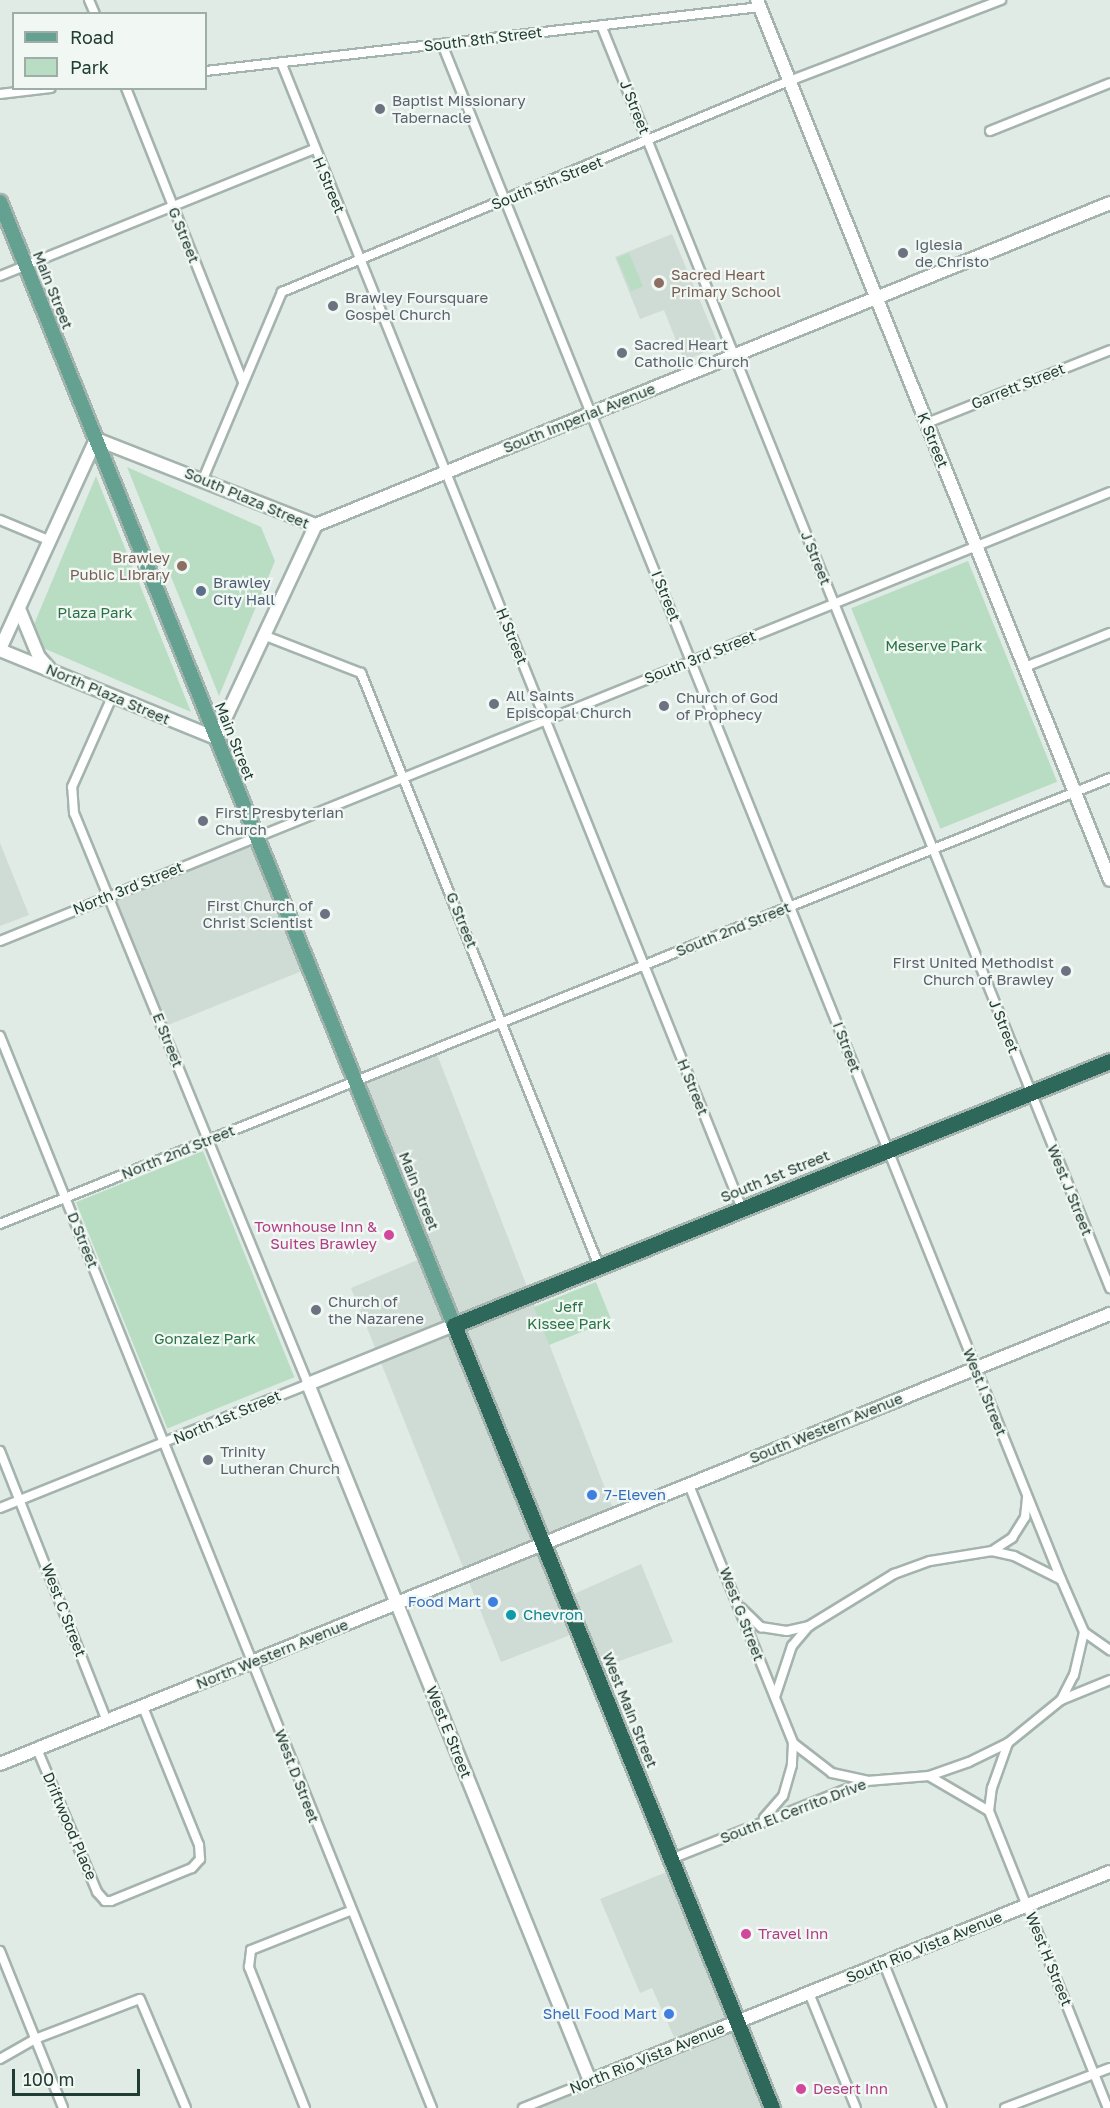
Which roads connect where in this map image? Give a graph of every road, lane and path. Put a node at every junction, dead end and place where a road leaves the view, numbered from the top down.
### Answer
1 (1000, 0) edge
2 (758, 3) edge
3 (601, 25) junction
4 (442, 44) junction
5 (281, 62) junction
6 (207, 71) edge
7 (789, 81) junction
8 (1110, 84) edge
9 (34, 90) edge
10 (127, 90) edge
11 (0, 94) edge
12 (990, 131) dead end
13 (649, 142) junction
14 (314, 149) junction
15 (505, 200) junction
16 (0, 202) edge
17 (1110, 203) edge
18 (172, 205) junction
19 (360, 259) junction
20 (26, 266) junction
21 (0, 276) edge
22 (876, 298) junction
23 (1110, 350) edge
24 (734, 355) junction
25 (243, 382) junction
26 (592, 413) junction
27 (927, 423) junction
28 (96, 439) junction
29 (446, 472) junction
30 (203, 479) junction
31 (1110, 492) edge
32 (0, 520) edge
33 (316, 525) junction
34 (48, 540) junction
35 (976, 546) junction
36 (835, 604) junction
37 (20, 611) junction
38 (1110, 633) edge
39 (263, 635) junction
40 (0, 650) edge
41 (692, 660) junction
42 (1025, 668) junction
43 (50, 669) junction
44 (112, 697) junction
45 (545, 719) junction
46 (216, 738) junction
47 (403, 776) junction
48 (1110, 778) edge
49 (1075, 792) junction
50 (257, 836) junction
51 (934, 849) junction
52 (1110, 880) edge
53 (109, 896) junction
54 (792, 906) junction
55 (0, 941) edge
56 (644, 965) junction
57 (503, 1022) junction
58 (0, 1036) edge
59 (1110, 1061) edge
60 (356, 1081) junction
61 (1031, 1092) junction
62 (208, 1139) junction
63 (887, 1150) junction
64 (66, 1198) junction
65 (742, 1209) junction
66 (0, 1224) edge
67 (599, 1266) junction
68 (1110, 1288) edge
69 (1110, 1314) edge
70 (454, 1325) junction
71 (975, 1367) junction
72 (308, 1384) junction
73 (165, 1443) junction
74 (0, 1450) edge
75 (689, 1485) junction
76 (1027, 1496) junction
77 (20, 1500) junction
78 (0, 1508) edge
79 (543, 1543) junction
80 (992, 1551) junction
81 (1061, 1579) junction
82 (397, 1602) junction
83 (739, 1605) junction
84 (809, 1626) junction
85 (1084, 1632) junction
86 (1110, 1650) edge
87 (253, 1662) junction
88 (1110, 1680) edge
89 (775, 1697) junction
90 (1061, 1700) junction
91 (143, 1707) junction
92 (107, 1721) junction
93 (793, 1743) junction
94 (1008, 1743) junction
95 (37, 1749) junction
96 (0, 1764) edge
97 (929, 1776) junction
98 (867, 1781) junction
99 (989, 1811) junction
100 (762, 1821) junction
101 (671, 1859) junction
102 (1110, 1872) edge
103 (1028, 1905) junction
104 (350, 1911) junction
105 (0, 1952) edge
106 (884, 1964) junction
107 (809, 1994) junction
108 (737, 2022) junction
109 (35, 2039) junction
110 (0, 2059) edge
111 (1110, 2068) edge
112 (1095, 2074) junction
113 (590, 2081) junction
114 (63, 2108) edge
115 (186, 2108) edge
116 (305, 2108) edge
117 (432, 2108) edge
118 (524, 2108) edge
119 (772, 2108) edge
120 (856, 2108) edge
121 (942, 2108) edge
122 (1005, 2108) edge
123 (1108, 2108) edge

1 - 7 street, South 5th Street
2 - 3 street, South 8th Street
2 - 7 street, K Street
3 - 4 street, South 8th Street
3 - 13 street, J Street
4 - 5 street, South 8th Street
4 - 15 street, I Street
5 - 6 street, South 8th Street
5 - 14 street, H Street
7 - 13 street, South 5th Street
7 - 22 street, K Street
8 - 12 street
9 - 11 street
10 - 18 street, G Street
13 - 15 street, South 5th Street
13 - 24 street, J Street
14 - 18 street
14 - 19 street, H Street
15 - 19 street, South 5th Street
15 - 26 street, I Street
16 - 20 main road, Main Street
17 - 22 street, South Imperial Avenue
18 - 20 street
18 - 25 street, G Street
19 - 25 street, South 5th Street
19 - 29 street, H Street
20 - 21 street
20 - 28 main road, Main Street
22 - 24 street, South Imperial Avenue
22 - 27 street, K Street
23 - 27 street, Garrett Street
24 - 26 street, South Imperial Avenue
24 - 36 street, J Street
25 - 30 street, South 5th Street
26 - 29 street, South Imperial Avenue
26 - 41 street, I Street
27 - 35 street, K Street
28 - 30 street, South Plaza Street
28 - 34 street, North Plaza Street
28 - 46 main road, Main Street
29 - 33 street, South Imperial Avenue
29 - 45 street, H Street
30 - 33 street, South Plaza Street
31 - 35 street, South 3rd Street
32 - 34 street
33 - 39 street, South Plaza Street
34 - 37 street, North Plaza Street
35 - 36 street, South 3rd Street
35 - 42 street, K Street
36 - 41 street, South 3rd Street
36 - 51 street, J Street
37 - 40 street, North Plaza Street
37 - 43 street
38 - 42 street
39 - 46 street, South Plaza Street
39 - 47 street, G Street
40 - 43 street, North Plaza Street
41 - 45 street, South 3rd Street
41 - 54 street, I Street
42 - 49 street, K Street
43 - 44 street, North Plaza Street
44 - 46 street, North Plaza Street
44 - 53 street, E Street
45 - 47 street, South 3rd Street
45 - 56 street, H Street
46 - 50 main road, Main Street
47 - 50 street, South 3rd Street
47 - 57 street, G Street
48 - 49 street, South 2nd Street
49 - 51 street, South 2nd Street
49 - 52 street, K Street
50 - 53 street, North 3rd Street
50 - 60 main road, Main Street
51 - 54 street, South 2nd Street
51 - 61 street, J Street
53 - 55 street, North 3rd Street
53 - 62 street, E Street
54 - 56 street, South 2nd Street
54 - 63 street, I Street
56 - 57 street, South 2nd Street
56 - 65 street, H Street
57 - 60 street, South 2nd Street
57 - 67 street, G Street
58 - 64 street, D Street
59 - 61 highway, South 1st Street
60 - 62 street, North 2nd Street
60 - 70 main road, Main Street
61 - 63 highway, South 1st Street
61 - 68 street, West J Street
62 - 64 street, North 2nd Street
62 - 72 street, E Street
63 - 65 highway, South 1st Street
63 - 71 street, West I Street
64 - 66 street, North 2nd Street
64 - 73 street, D Street
65 - 67 highway, South 1st Street
67 - 70 highway, South 1st Street
69 - 71 street, South Western Avenue
70 - 72 street, North 1st Street
70 - 79 highway, West Main Street
71 - 75 street, South Western Avenue
71 - 76 street, West I Street
72 - 73 street, North 1st Street
72 - 82 street, West E Street
73 - 77 street, North 1st Street
73 - 87 street, West D Street
74 - 77 street, West C Street
75 - 79 street, South Western Avenue
75 - 83 street, West G Street
76 - 80 street
76 - 81 street, West I Street
77 - 78 street, North 1st Street
77 - 92 street, West C Street
79 - 82 street, North Western Avenue
79 - 101 highway, West Main Street
80 - 81 street
80 - 84 street
81 - 85 street, West I Street
82 - 87 street, North Western Avenue
82 - 113 street, West E Street
83 - 84 street
83 - 89 street, West G Street
84 - 89 street
85 - 86 street
85 - 90 street
87 - 91 street, North Western Avenue
87 - 104 street, West D Street
88 - 90 street, South El Cerrito Drive
89 - 93 street, West G Street
90 - 94 street, South El Cerrito Drive
91 - 92 street, North Western Avenue
91 - 95 street, Driftwood Place
92 - 95 street, North Western Avenue
93 - 98 street
93 - 100 street, West G Street
94 - 97 street, South El Cerrito Drive
94 - 99 street
95 - 96 street, North Western Avenue
97 - 98 street, South El Cerrito Drive
97 - 99 street
98 - 100 street, South El Cerrito Drive
99 - 103 street, West H Street
100 - 101 street, South El Cerrito Drive
101 - 108 highway, West Main Street
102 - 103 street, South Rio Vista Avenue
103 - 106 street, South Rio Vista Avenue
103 - 112 street, West H Street
104 - 116 street
104 - 117 street, West D Street
105 - 109 street
106 - 107 street, South Rio Vista Avenue
106 - 121 street
107 - 108 street, South Rio Vista Avenue
107 - 120 street
108 - 113 street, North Rio Vista Avenue
108 - 119 highway, West Main Street
109 - 110 street
109 - 114 street
109 - 115 street
111 - 112 street
112 - 122 street
112 - 123 street, West H Street
113 - 118 street, North Rio Vista Avenue

